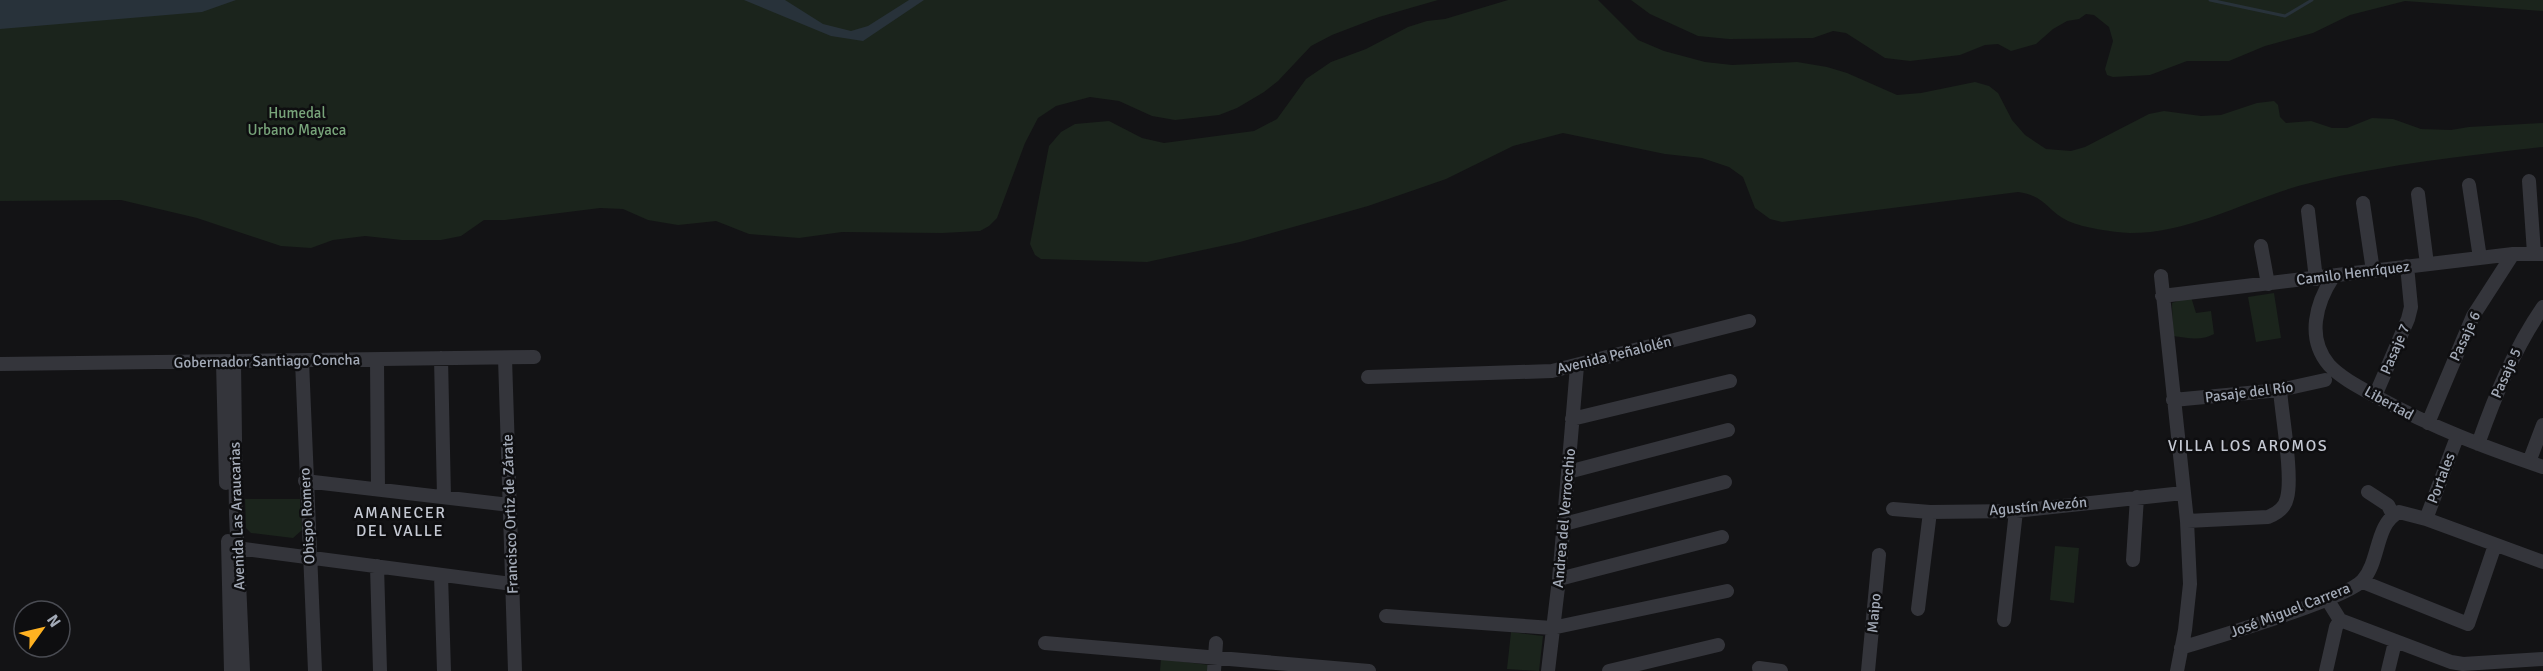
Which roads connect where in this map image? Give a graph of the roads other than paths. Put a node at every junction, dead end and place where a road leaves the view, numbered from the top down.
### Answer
1 (2529, 181) dead end
2 (2469, 185) dead end
3 (2418, 194) dead end
4 (2363, 203) dead end
5 (2308, 211) dead end
6 (2261, 246) dead end
7 (2513, 254) junction
8 (2538, 254) edge
9 (2480, 258) junction
10 (2427, 264) junction
11 (2407, 266) junction
12 (2373, 271) junction
13 (2161, 276) dead end
14 (2333, 277) junction
15 (2316, 279) junction
16 (2268, 284) junction
17 (2162, 296) junction
18 (2543, 307) edge
19 (1749, 321) dead end
20 (534, 357) dead end
21 (441, 358) junction
22 (505, 358) junction
23 (376, 360) junction
24 (302, 361) junction
25 (228, 362) junction
26 (0, 364) edge
27 (1577, 366) junction
28 (1368, 377) dead end
29 (2325, 380) dead end
30 (1730, 381) dead end
31 (2280, 390) junction
32 (2375, 396) junction
33 (2173, 400) junction
34 (1572, 419) junction
35 (2428, 423) junction
36 (2543, 425) edge
37 (1728, 430) dead end
38 (2457, 437) junction
39 (2478, 444) junction
40 (2536, 464) edge
41 (1568, 472) junction
42 (305, 481) junction
43 (1725, 482) dead end
44 (378, 489) junction
45 (2368, 492) dead end
46 (2183, 493) junction
47 (444, 497) junction
48 (2137, 497) junction
49 (510, 505) junction
50 (1893, 509) dead end
51 (2016, 511) junction
52 (1930, 512) junction
53 (2393, 515) junction
54 (2426, 519) junction
55 (2187, 521) junction
56 (1564, 524) junction
57 (1722, 537) dead end
58 (2495, 545) junction
59 (232, 547) junction
60 (1879, 555) dead end
61 (309, 556) junction
62 (2133, 560) dead end
63 (2543, 562) edge
64 (377, 566) junction
65 (441, 574) junction
66 (1559, 579) junction
67 (2362, 582) junction
68 (512, 584) junction
69 (1727, 591) dead end
70 (2327, 599) junction
71 (1918, 609) dead end
72 (1386, 616) dead end
73 (2004, 620) dead end
74 (2340, 620) junction
75 (1552, 628) junction
76 (2395, 642) junction
77 (1216, 643) dead end
78 (1045, 644) dead end
79 (1718, 645) dead end
80 (2181, 648) junction
81 (2540, 663) edge
82 (1215, 664) edge
83 (2516, 665) edge
84 (2450, 667) edge
85 (1759, 668) dead end
86 (231, 671) edge
87 (243, 671) edge
88 (315, 671) edge
89 (380, 671) edge
90 (444, 671) edge
91 (515, 671) edge
92 (1369, 671) edge
93 (1548, 671) edge
94 (1609, 671) edge
95 (1781, 671) edge
96 (1868, 671) edge
97 (2177, 671) edge
98 (2326, 671) edge
99 (2388, 671) edge

1 - 8 street
2 - 9 street
3 - 10 street
4 - 12 street
5 - 15 street
6 - 16 street
7 - 8 street, Camilo Henríquez
7 - 9 street, Camilo Henríquez
7 - 35 street, Pasaje 6
9 - 10 street, Camilo Henríquez
10 - 11 street, Camilo Henríquez
11 - 12 street, Camilo Henríquez
11 - 32 street, Pasaje 7
12 - 14 street, Camilo Henríquez
13 - 17 street
14 - 15 street, Camilo Henríquez
14 - 32 street, Libertad
15 - 16 street, Camilo Henríquez
16 - 17 street, Camilo Henríquez
17 - 33 street
18 - 39 street, Pasaje 5
19 - 27 street, Avenida Peñalolén
20 - 22 street, Gobernador Santiago Concha
21 - 22 street, Gobernador Santiago Concha
21 - 23 street, Gobernador Santiago Concha
21 - 47 street
22 - 49 street, Francisco Ortiz de Zárate
23 - 24 street, Gobernador Santiago Concha
23 - 44 street
24 - 25 street, Gobernador Santiago Concha
24 - 42 street, Obispo Romero
25 - 26 street, Gobernador Santiago Concha
25 - 59 street, Avenida Las Araucarias
27 - 28 street, Avenida Peñalolén
27 - 34 street, Andrea del Verrocchio
29 - 31 street, Pasaje del Río
30 - 34 street
31 - 33 street, Pasaje del Río
31 - 55 street
32 - 35 street, Libertad
33 - 46 street
34 - 41 street, Andrea del Verrocchio
35 - 38 street, Libertad
36 - 40 street
37 - 41 street
38 - 39 street, Libertad
38 - 54 street, Portales
39 - 40 street, Libertad
41 - 56 street, Andrea del Verrocchio
42 - 44 street
42 - 61 street, Obispo Romero
43 - 56 street
44 - 47 street
45 - 53 street
46 - 48 street, Agustín Avezón
46 - 55 street
47 - 49 street
48 - 51 street, Agustín Avezón
48 - 62 street
49 - 68 street, Francisco Ortiz de Zárate
50 - 52 street, Agustín Avezón
51 - 52 street, Agustín Avezón
51 - 73 street
52 - 71 street
53 - 54 street
53 - 67 street, José Miguel Carrera
54 - 58 street
55 - 80 street
56 - 66 street, Andrea del Verrocchio
57 - 66 street
58 - 63 street
58 - 67 street
59 - 61 street
59 - 86 street, Avenida Las Araucarias
59 - 87 street, Avenida Las Araucarias
60 - 96 street, Maipo
61 - 64 street
61 - 88 street, Obispo Romero
64 - 65 street
64 - 89 street
65 - 68 street
65 - 90 street
66 - 75 street, Andrea del Verrocchio
67 - 70 street, José Miguel Carrera
68 - 91 street, Francisco Ortiz de Zárate
69 - 75 street
70 - 74 street
70 - 80 street, José Miguel Carrera
72 - 75 street
74 - 76 street
74 - 98 street
75 - 93 street, Andrea del Verrocchio
76 - 84 street
76 - 99 street
77 - 82 street
78 - 82 street
79 - 94 street
80 - 97 street
81 - 83 street
82 - 92 street
83 - 84 street
85 - 95 street

